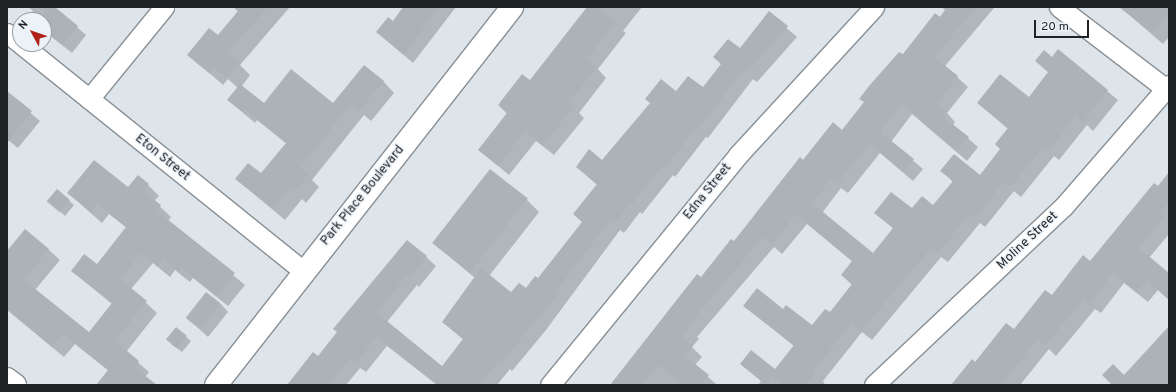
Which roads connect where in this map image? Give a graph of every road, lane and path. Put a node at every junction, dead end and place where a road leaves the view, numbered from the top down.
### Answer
1 (164, 7) edge
2 (512, 7) edge
3 (874, 7) edge
4 (1060, 7) edge
5 (30, 52) edge
6 (1168, 88) edge
7 (89, 99) junction
8 (303, 271) junction
9 (7, 379) edge
10 (15, 385) edge
11 (216, 385) edge
12 (550, 385) edge
13 (874, 385) edge

1 - 7 street
2 - 8 main road, Park Place Boulevard
3 - 12 street, Edna Street
4 - 6 street
5 - 7 street, Eton Street
6 - 13 street, Moline Street
7 - 8 street, Eton Street
8 - 11 main road, Park Place Boulevard
9 - 10 main road

